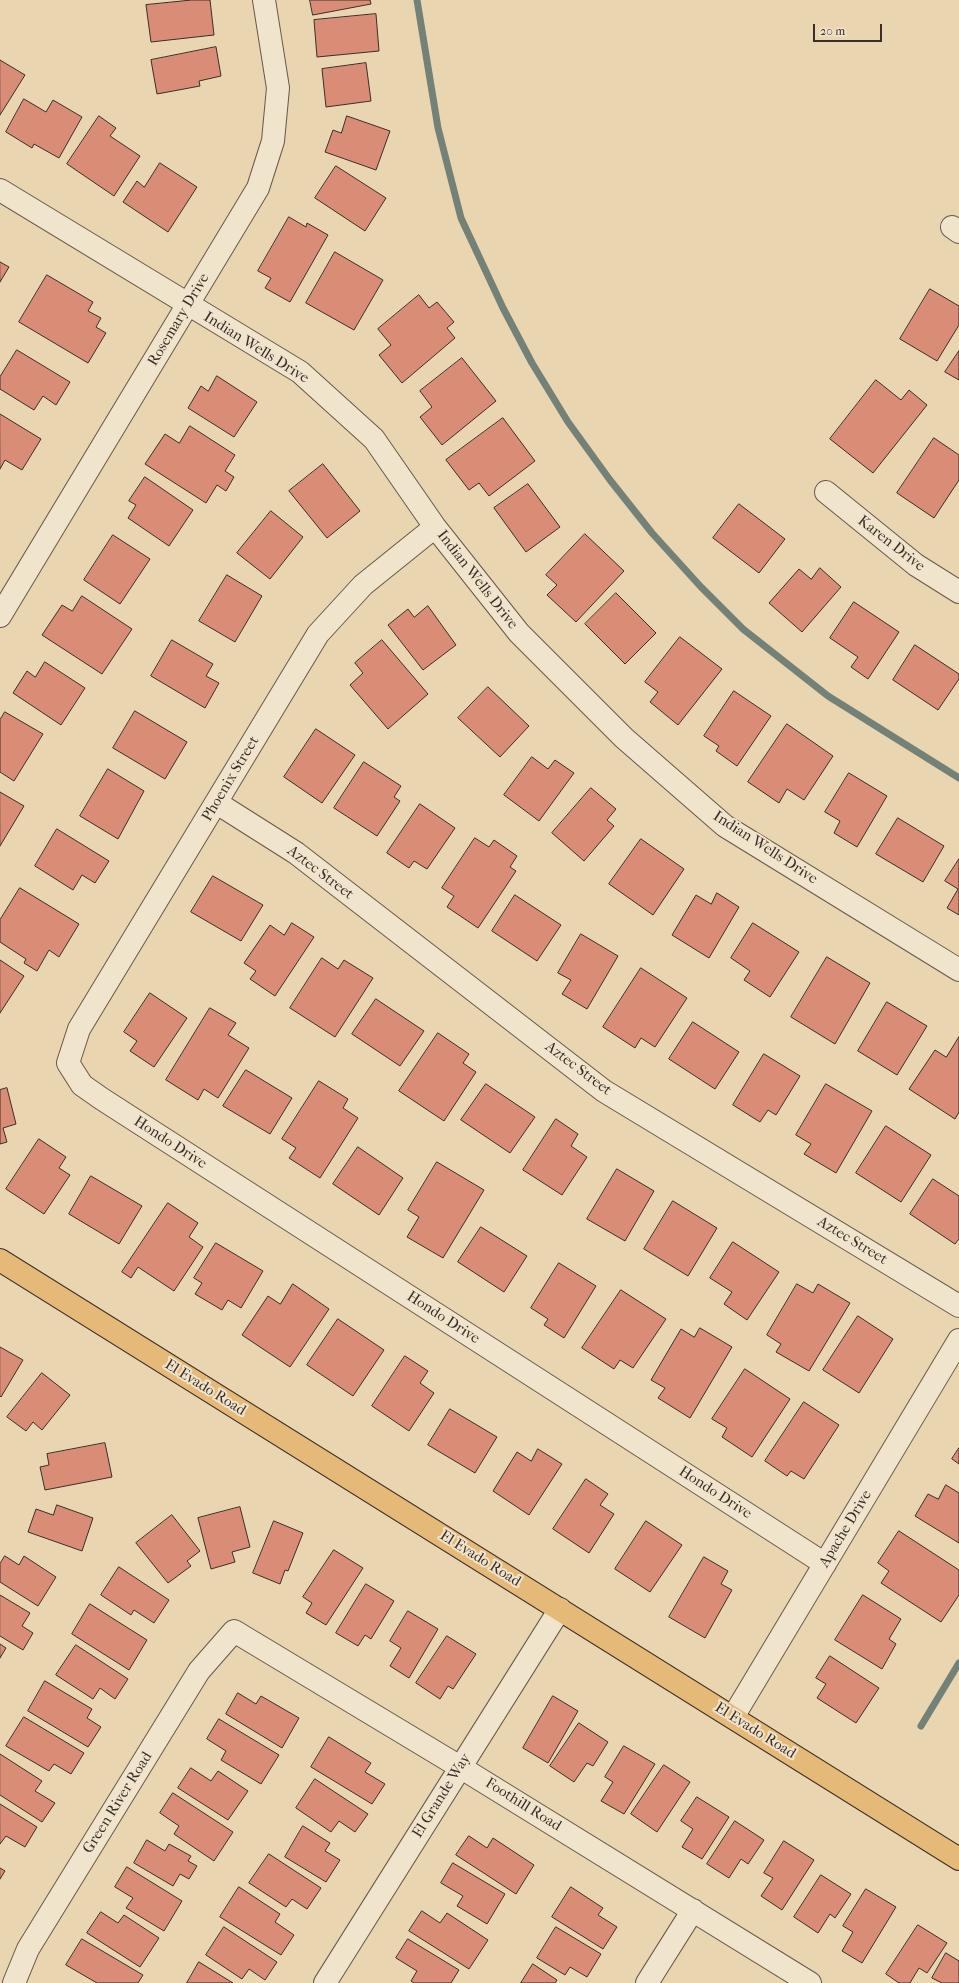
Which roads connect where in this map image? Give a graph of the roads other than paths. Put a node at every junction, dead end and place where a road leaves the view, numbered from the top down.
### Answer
1 (264, 0) edge
2 (0, 190) edge
3 (188, 305) junction
4 (826, 492) dead end
5 (435, 527) junction
6 (959, 592) edge
7 (0, 616) edge
8 (217, 803) junction
9 (959, 970) edge
10 (68, 1063) joint
11 (0, 1260) edge
12 (959, 1306) edge
13 (959, 1340) edge
14 (825, 1564) junction
15 (560, 1609) junction
16 (234, 1631) joint
17 (733, 1717) junction
18 (460, 1767) junction
19 (959, 1859) edge
20 (693, 1910) junction
21 (14, 1983) edge
22 (325, 1983) edge
23 (647, 1983) edge
24 (810, 1983) edge

1 - 3 street, Rosemary Drive
2 - 3 street, Indian Wells Drive
3 - 5 street, Indian Wells Drive
3 - 7 street, Rosemary Drive
4 - 6 street, Karen Drive
5 - 8 street, Phoenix Street
5 - 9 street, Indian Wells Drive
8 - 10 street, Phoenix Street
8 - 12 street, Aztec Street
10 - 14 street, Hondo Drive
11 - 15 main road, El Evado Road
13 - 14 street, Apache Drive
14 - 17 street, Apache Drive
15 - 17 main road, El Evado Road
15 - 18 street, El Grande Way
16 - 18 street, Foothill Road
16 - 21 street, Green River Road
17 - 19 main road, El Evado Road
18 - 20 street, Foothill Road
18 - 22 street, El Grande Way
20 - 23 street
20 - 24 street, Foothill Road

